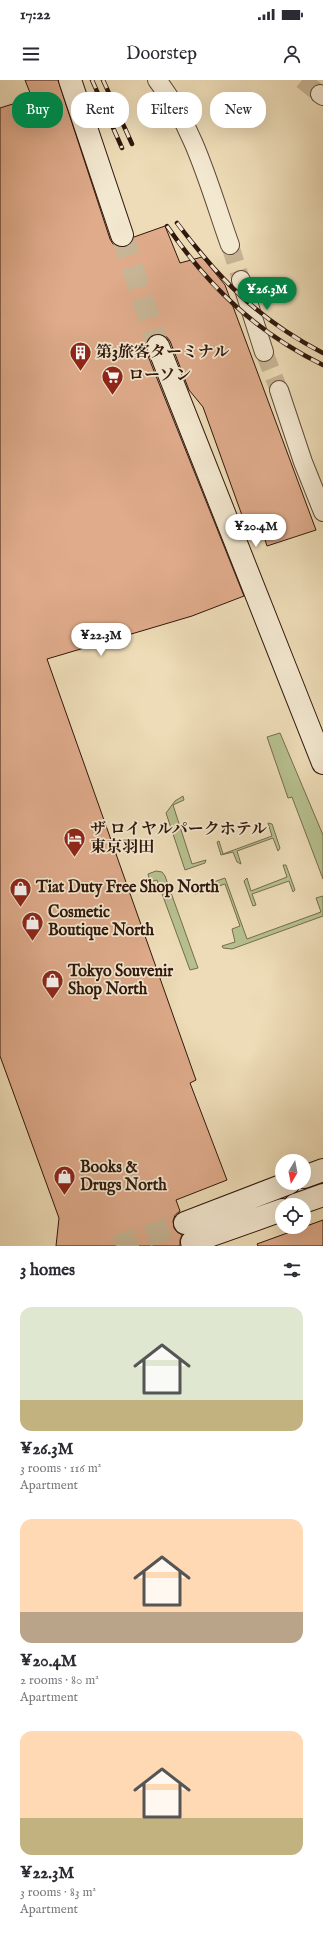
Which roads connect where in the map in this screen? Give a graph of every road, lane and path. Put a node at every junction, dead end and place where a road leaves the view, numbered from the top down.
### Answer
1 (70, 80) edge
2 (157, 80) edge
3 (122, 235) tunnel mouth
4 (230, 245) tunnel mouth
5 (241, 280) tunnel mouth
6 (158, 346) tunnel mouth
7 (264, 352) tunnel mouth
8 (279, 390) tunnel mouth
9 (323, 512) edge
10 (323, 763) edge
11 (323, 1170) edge
12 (311, 1174) edge
13 (275, 1190) edge
14 (323, 1195) edge
15 (311, 1199) edge
16 (275, 1212) edge

1 - 3 street
2 - 4 street
5 - 7 street
6 - 10 street
8 - 9 street
11 - 12 street
13 - 16 street
14 - 15 street

